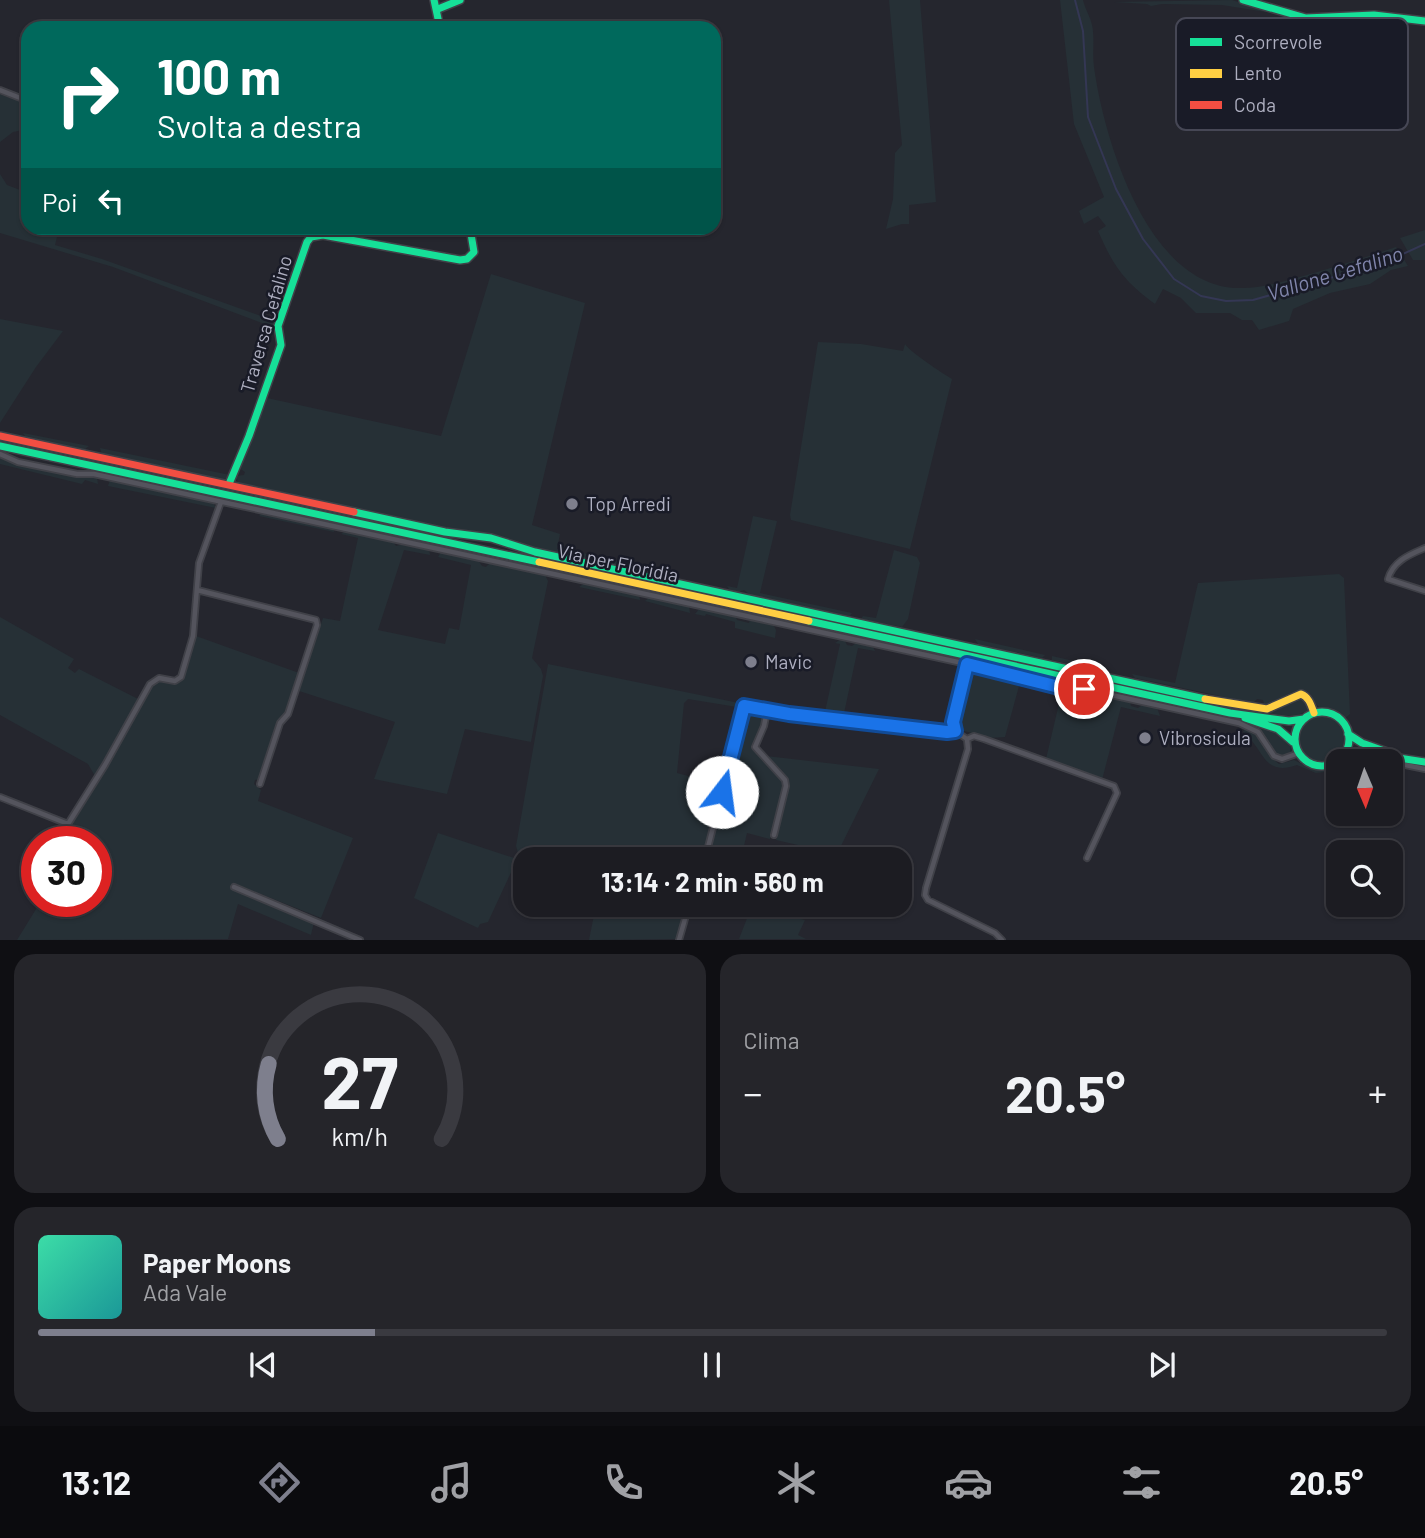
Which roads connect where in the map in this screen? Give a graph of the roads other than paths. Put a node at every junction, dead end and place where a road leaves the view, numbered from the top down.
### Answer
1 (435, 0) edge
2 (460, 0) edge
3 (1243, 0) edge
4 (438, 9) junction
5 (1306, 18) edge
6 (1306, 18) edge
7 (1405, 18) edge
8 (439, 21) edge
9 (0, 90) edge
10 (21, 98) edge
11 (323, 235) edge
12 (323, 235) edge
13 (471, 235) edge
14 (311, 237) joint
15 (0, 436) edge
16 (0, 446) edge
17 (0, 454) edge
18 (229, 484) junction
19 (221, 502) junction
20 (1425, 548) edge
21 (197, 590) junction
22 (1425, 591) edge
23 (967, 664) junction
24 (767, 711) junction
25 (1230, 713) junction
26 (1314, 713) junction
27 (1304, 719) junction
28 (955, 731) junction
29 (1348, 734) junction
30 (967, 739) junction
31 (1295, 745) junction
32 (1346, 749) edge
33 (1299, 753) junction
34 (1405, 758) joint
35 (1425, 762) edge
36 (1326, 764) edge
37 (1404, 765) edge
38 (1425, 769) edge
39 (260, 784) dead end
40 (0, 797) edge
41 (774, 835) dead end
42 (708, 847) edge
43 (1087, 858) dead end
44 (234, 887) dead end
45 (686, 917) edge
46 (360, 940) edge
47 (679, 940) edge
48 (1002, 940) edge

1 - 4 street
2 - 4 street
3 - 6 street
4 - 8 street
5 - 7 street
9 - 10 street
11 - 14 street, Traversa Cefalino
12 - 13 street, Traversa Cefalino
14 - 18 street, Traversa Cefalino
15 - 18 street
16 - 25 street, Via per Floridia
17 - 19 street
18 - 26 street
19 - 21 street
19 - 23 street
20 - 22 street
21 - 39 street
21 - 40 street
23 - 28 street
23 - 33 street
24 - 28 street
24 - 41 street
24 - 42 street
25 - 27 street
25 - 31 street
26 - 27 street
26 - 29 street
27 - 31 street
28 - 30 street
29 - 32 street
29 - 34 street
30 - 43 street
30 - 48 street
31 - 33 street
33 - 36 street
34 - 35 street
37 - 38 street
44 - 46 street
45 - 47 street

